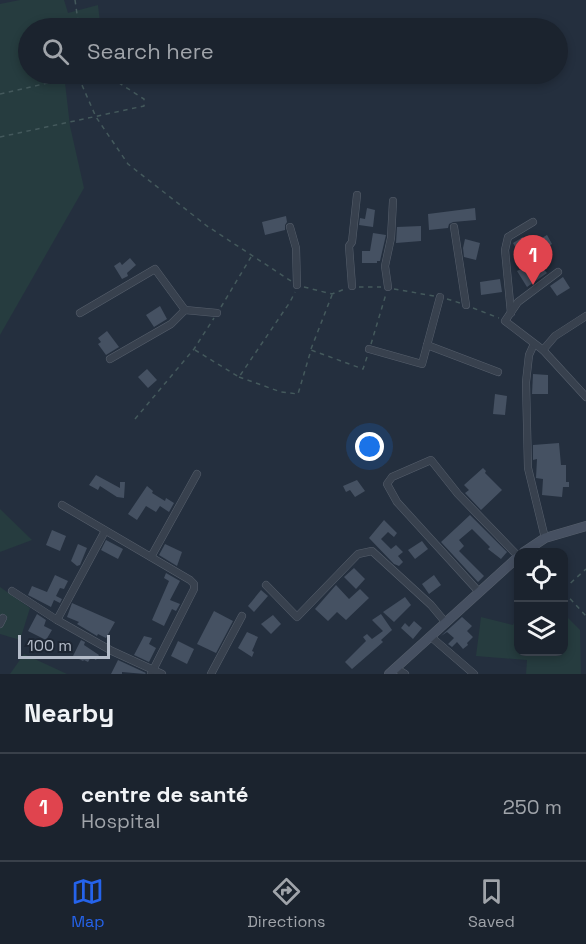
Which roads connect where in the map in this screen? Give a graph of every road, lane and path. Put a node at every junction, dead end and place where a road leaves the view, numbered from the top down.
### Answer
1 (75, 0) edge
2 (78, 18) edge
3 (43, 84) edge
4 (82, 84) edge
5 (121, 84) edge
6 (0, 94) edge
7 (96, 117) junction
8 (0, 137) edge
9 (357, 195) dead end
10 (393, 201) dead end
11 (533, 222) dead end
12 (290, 227) dead end
13 (454, 227) dead end
14 (252, 256) junction
15 (558, 272) dead end
16 (297, 285) junction
17 (352, 286) junction
18 (388, 287) junction
19 (332, 294) junction
20 (440, 297) junction
21 (466, 305) junction
22 (185, 310) junction
23 (80, 313) dead end
24 (217, 313) junction
25 (511, 313) junction
26 (586, 316) edge
27 (505, 321) junction
28 (534, 344) junction
29 (427, 345) junction
30 (194, 349) junction
31 (369, 349) junction
32 (310, 350) junction
33 (543, 350) junction
34 (110, 359) dead end
35 (498, 372) dead end
36 (239, 378) junction
37 (586, 397) edge
38 (135, 419) dead end
39 (197, 474) dead end
40 (62, 506) dead end
41 (586, 526) edge
42 (105, 531) junction
43 (545, 538) junction
44 (531, 548) edge
45 (514, 552) edge
46 (151, 557) junction
47 (514, 561) edge
48 (586, 569) edge
49 (266, 585) dead end
50 (568, 586) edge
51 (12, 591) dead end
52 (479, 592) junction
53 (568, 595) edge
54 (242, 616) dead end
55 (586, 616) edge
56 (57, 620) junction
57 (446, 623) junction
58 (430, 636) junction
59 (392, 671) edge
60 (152, 672) edge
61 (162, 674) edge
62 (211, 674) edge
63 (405, 674) edge
64 (474, 674) edge

1 - 2 path
3 - 6 path
4 - 7 path
5 - 7 path
7 - 8 path
7 - 14 path
9 - 17 street
10 - 18 street
11 - 25 street
12 - 16 street
13 - 21 street
14 - 16 path
14 - 24 path
15 - 25 street
16 - 19 path
16 - 36 path
17 - 18 path
17 - 19 path
18 - 20 path
18 - 31 path
19 - 32 path
20 - 21 path
20 - 29 street
21 - 27 path
22 - 23 street
22 - 24 street
22 - 34 street
24 - 30 path
25 - 27 street
26 - 33 street
27 - 28 street
28 - 33 street
28 - 43 street
29 - 31 street
29 - 35 street
30 - 36 path
30 - 38 path
31 - 32 path
32 - 36 path
33 - 37 street
39 - 46 street
40 - 42 street
41 - 43 street
42 - 46 street
42 - 56 street
43 - 44 street
45 - 52 street
46 - 60 street
47 - 52 street
48 - 50 path
49 - 57 street
51 - 56 street
52 - 57 street
53 - 55 path
54 - 62 street
56 - 60 street
57 - 58 street
58 - 59 street
58 - 64 street
59 - 63 street
60 - 61 street

